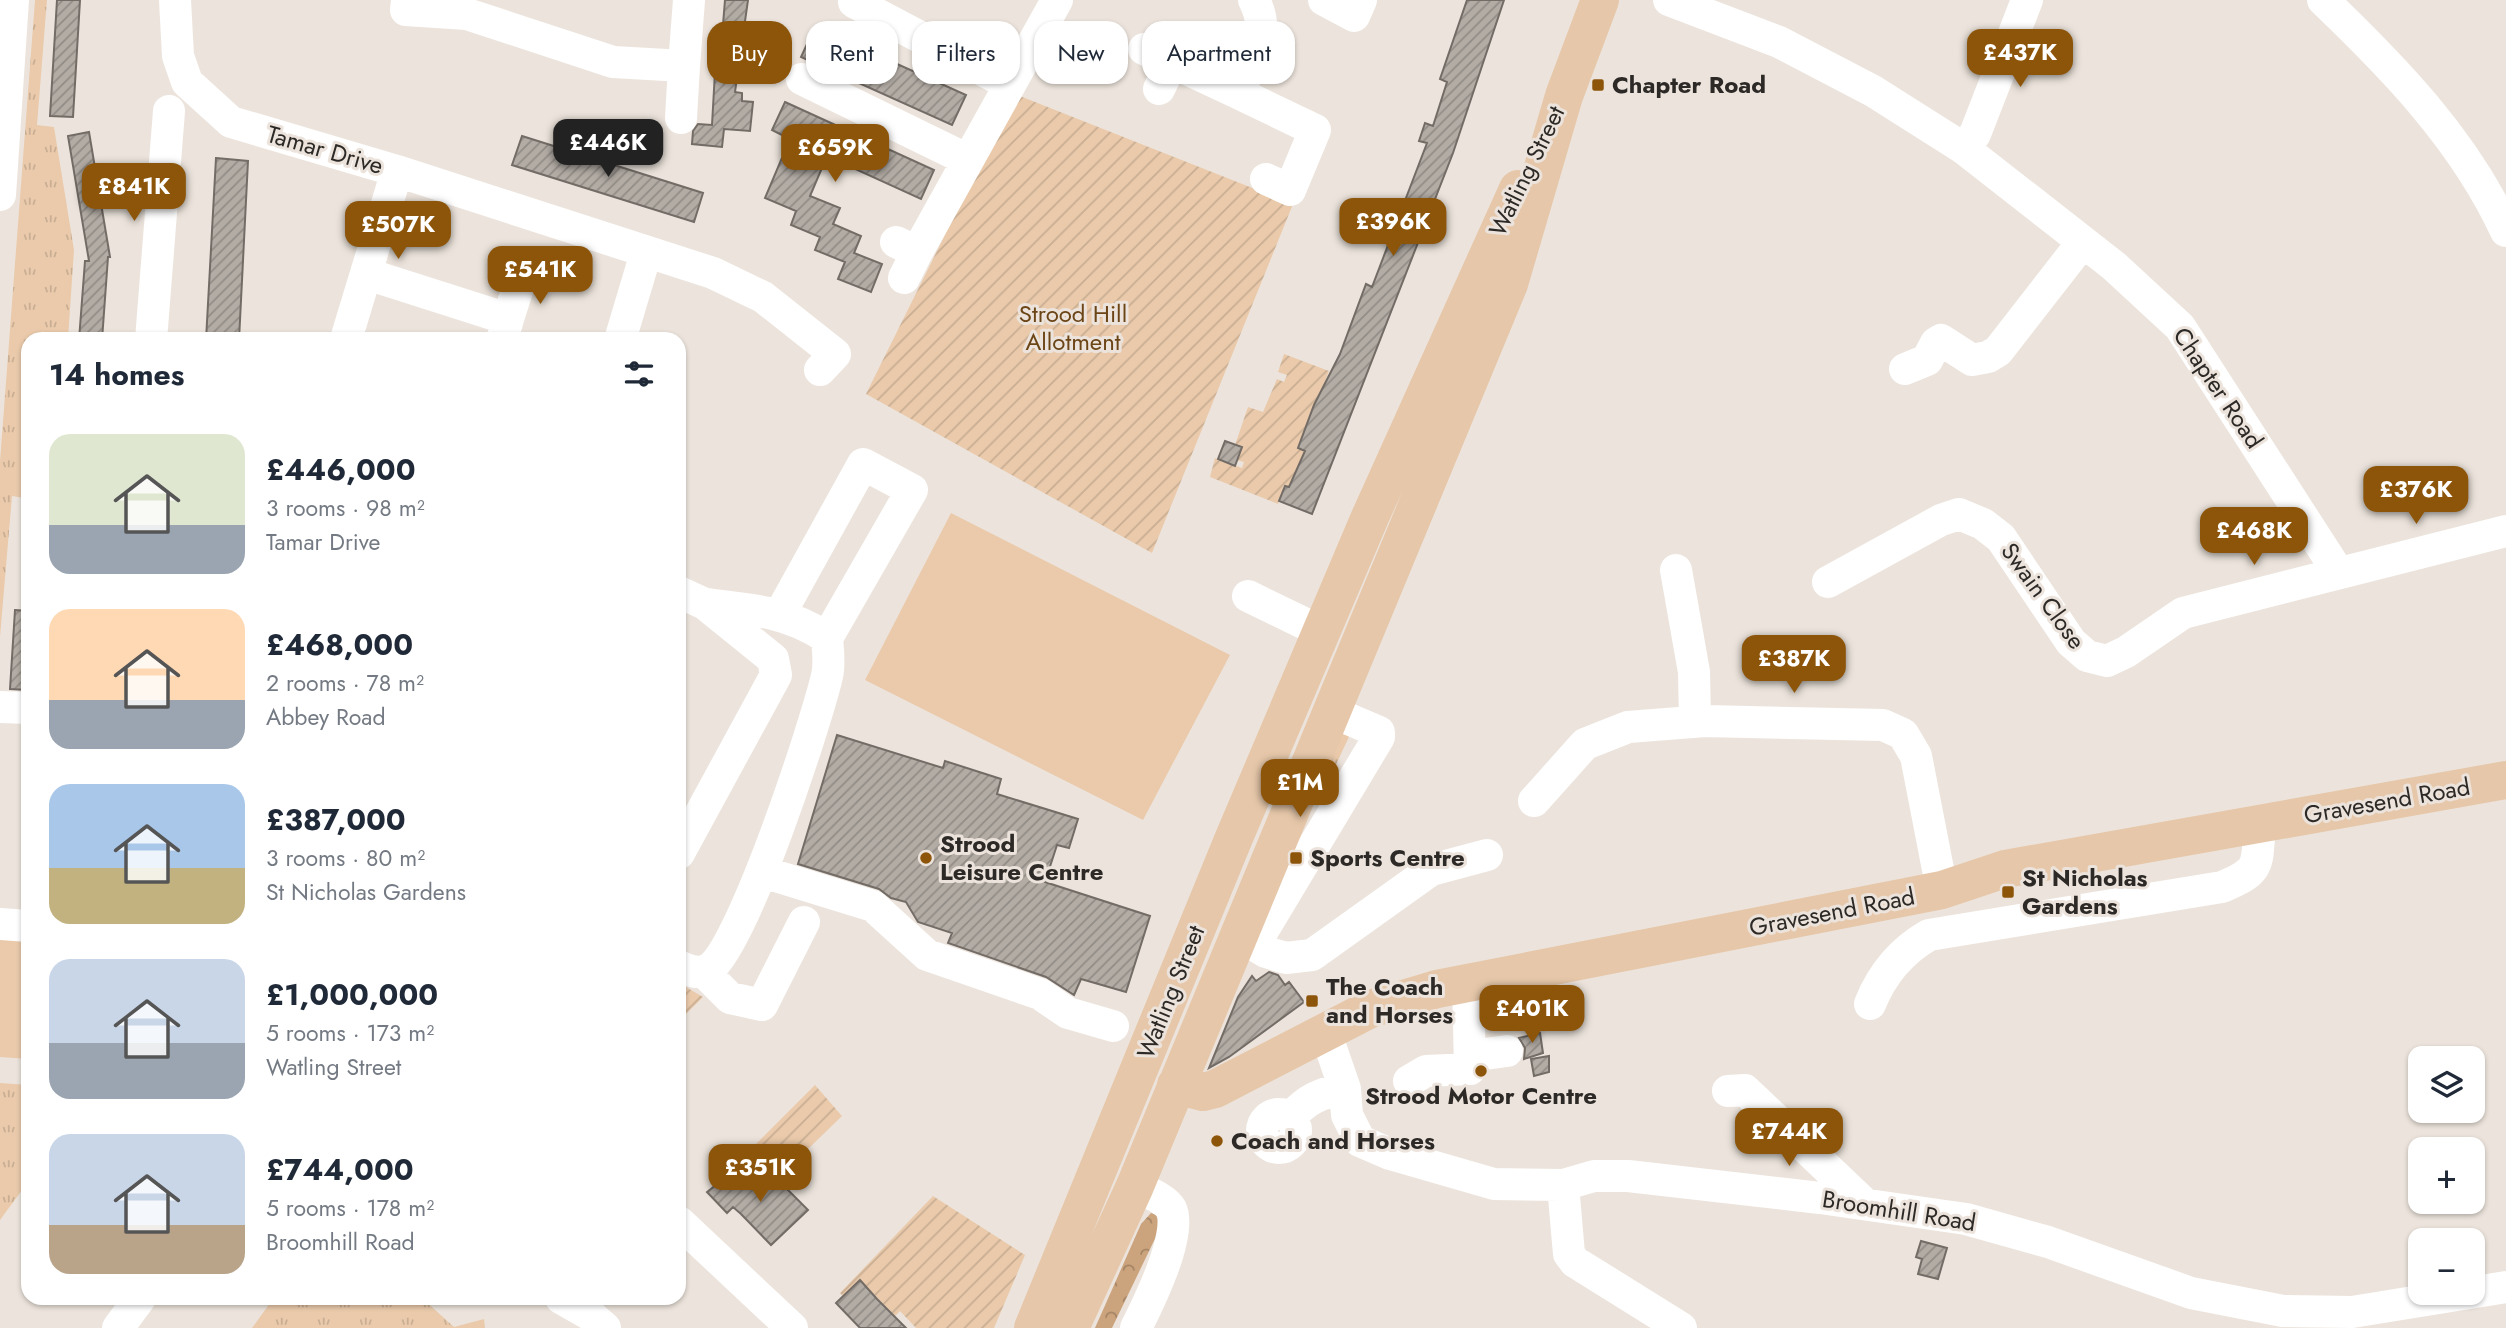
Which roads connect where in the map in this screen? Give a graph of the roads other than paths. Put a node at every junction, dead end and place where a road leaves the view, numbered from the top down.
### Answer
1 (13, 0) edge
2 (175, 0) edge
3 (407, 0) edge
4 (689, 0) edge
5 (1056, 0) edge
6 (1325, 0) edge
7 (1361, 0) edge
8 (1600, 0) edge
9 (1669, 0) edge
10 (2027, 0) edge
11 (2323, 0) edge
12 (1257, 1) edge
13 (854, 2) dead end
14 (912, 33) edge
15 (1020, 64) edge
16 (684, 66) junction
17 (802, 79) dead end
18 (1009, 84) edge
19 (1211, 84) edge
20 (1238, 93) junction
21 (1564, 96) junction
22 (169, 111) dead end
23 (681, 118) dead end
24 (1963, 148) junction
25 (968, 160) junction
26 (397, 171) junction
27 (1266, 179) dead end
28 (0, 195) edge
29 (2506, 230) edge
30 (2082, 243) junction
31 (646, 253) junction
32 (906, 257) dead end
33 (367, 274) junction
34 (522, 278) dead end
35 (505, 329) edge
36 (152, 332) edge
37 (348, 332) edge
38 (622, 332) edge
39 (1905, 369) dead end
40 (820, 370) dead end
41 (1422, 492) junction
42 (2506, 531) edge
43 (1676, 570) dead end
44 (2338, 572) junction
45 (1828, 582) dead end
46 (1248, 596) dead end
47 (692, 598) edge
48 (780, 614) junction
49 (1322, 632) junction
50 (827, 638) junction
51 (0, 707) edge
52 (21, 708) edge
53 (1332, 712) junction
54 (1695, 722) junction
55 (2506, 780) edge
56 (1534, 801) dead end
57 (2260, 824) junction
58 (686, 840) edge
59 (1487, 855) dead end
60 (763, 872) junction
61 (1942, 891) junction
62 (1206, 906) junction
63 (804, 922) dead end
64 (0, 924) edge
65 (21, 926) edge
66 (1243, 941) junction
67 (691, 969) edge
68 (1468, 982) junction
69 (1870, 1004) dead end
70 (1113, 1026) dead end
71 (1325, 1031) junction
72 (1507, 1051) dead end
73 (1470, 1056) junction
74 (1409, 1081) dead end
75 (1176, 1085) junction
76 (1345, 1090) junction
77 (1728, 1091) dead end
78 (1290, 1118) dead end
79 (1117, 1177) junction
80 (1563, 1185) junction
81 (1865, 1204) junction
82 (686, 1229) edge
83 (2506, 1287) edge
84 (135, 1305) edge
85 (573, 1305) edge
86 (773, 1321) edge
87 (1138, 1327) edge
88 (118, 1328) edge
89 (605, 1328) edge
90 (1033, 1328) edge
91 (1063, 1328) edge
92 (1681, 1328) edge

1 - 28 street
2 - 26 street, Tamar Drive
3 - 16 street
4 - 16 street
5 - 15 street
6 - 7 street
8 - 21 main road
9 - 24 street, Chapter Road
10 - 24 street
11 - 29 street
12 - 20 street
13 - 14 street
16 - 23 street
17 - 25 street
18 - 25 street
19 - 20 street
20 - 27 street
21 - 41 main road, Watling Street
21 - 49 main road, Watling Street
22 - 36 street
24 - 30 street, Chapter Road
25 - 32 street
26 - 31 street, Tamar Drive
26 - 33 street
30 - 39 street
30 - 44 street, Chapter Road
31 - 38 street
31 - 40 street, Tamar Drive
33 - 35 street
33 - 37 street
34 - 35 street
41 - 49 main road, Watling Street
41 - 53 main road, Watling Street
42 - 44 street
43 - 54 street
44 - 45 street, Swain Close
46 - 49 street
47 - 48 street
47 - 58 street
48 - 50 street
48 - 50 street
49 - 62 main road, Watling Street
50 - 60 street
51 - 52 street
53 - 62 main road, Watling Street
53 - 66 main road, Watling Street
53 - 66 street, Watling Street
54 - 56 street
54 - 61 street
55 - 57 main road, Gravesend Road
57 - 61 main road, Gravesend Road
57 - 69 street
59 - 66 street
60 - 67 street
60 - 70 street
61 - 68 main road, Gravesend Road
62 - 79 main road, Watling Street
63 - 67 street
64 - 65 street
66 - 75 main road, Watling Street
68 - 71 main road, Gravesend Road
68 - 73 street
71 - 75 main road, Gravesend Road
71 - 76 street, Broomhill Road
72 - 73 street
73 - 74 street
75 - 79 main road, Watling Street
76 - 78 street
76 - 80 street, Broomhill Road
77 - 81 street
79 - 87 street
79 - 90 main road
79 - 91 main road
80 - 81 street, Broomhill Road
80 - 92 street
81 - 83 street, Broomhill Road
82 - 86 street
84 - 88 street
85 - 89 street

